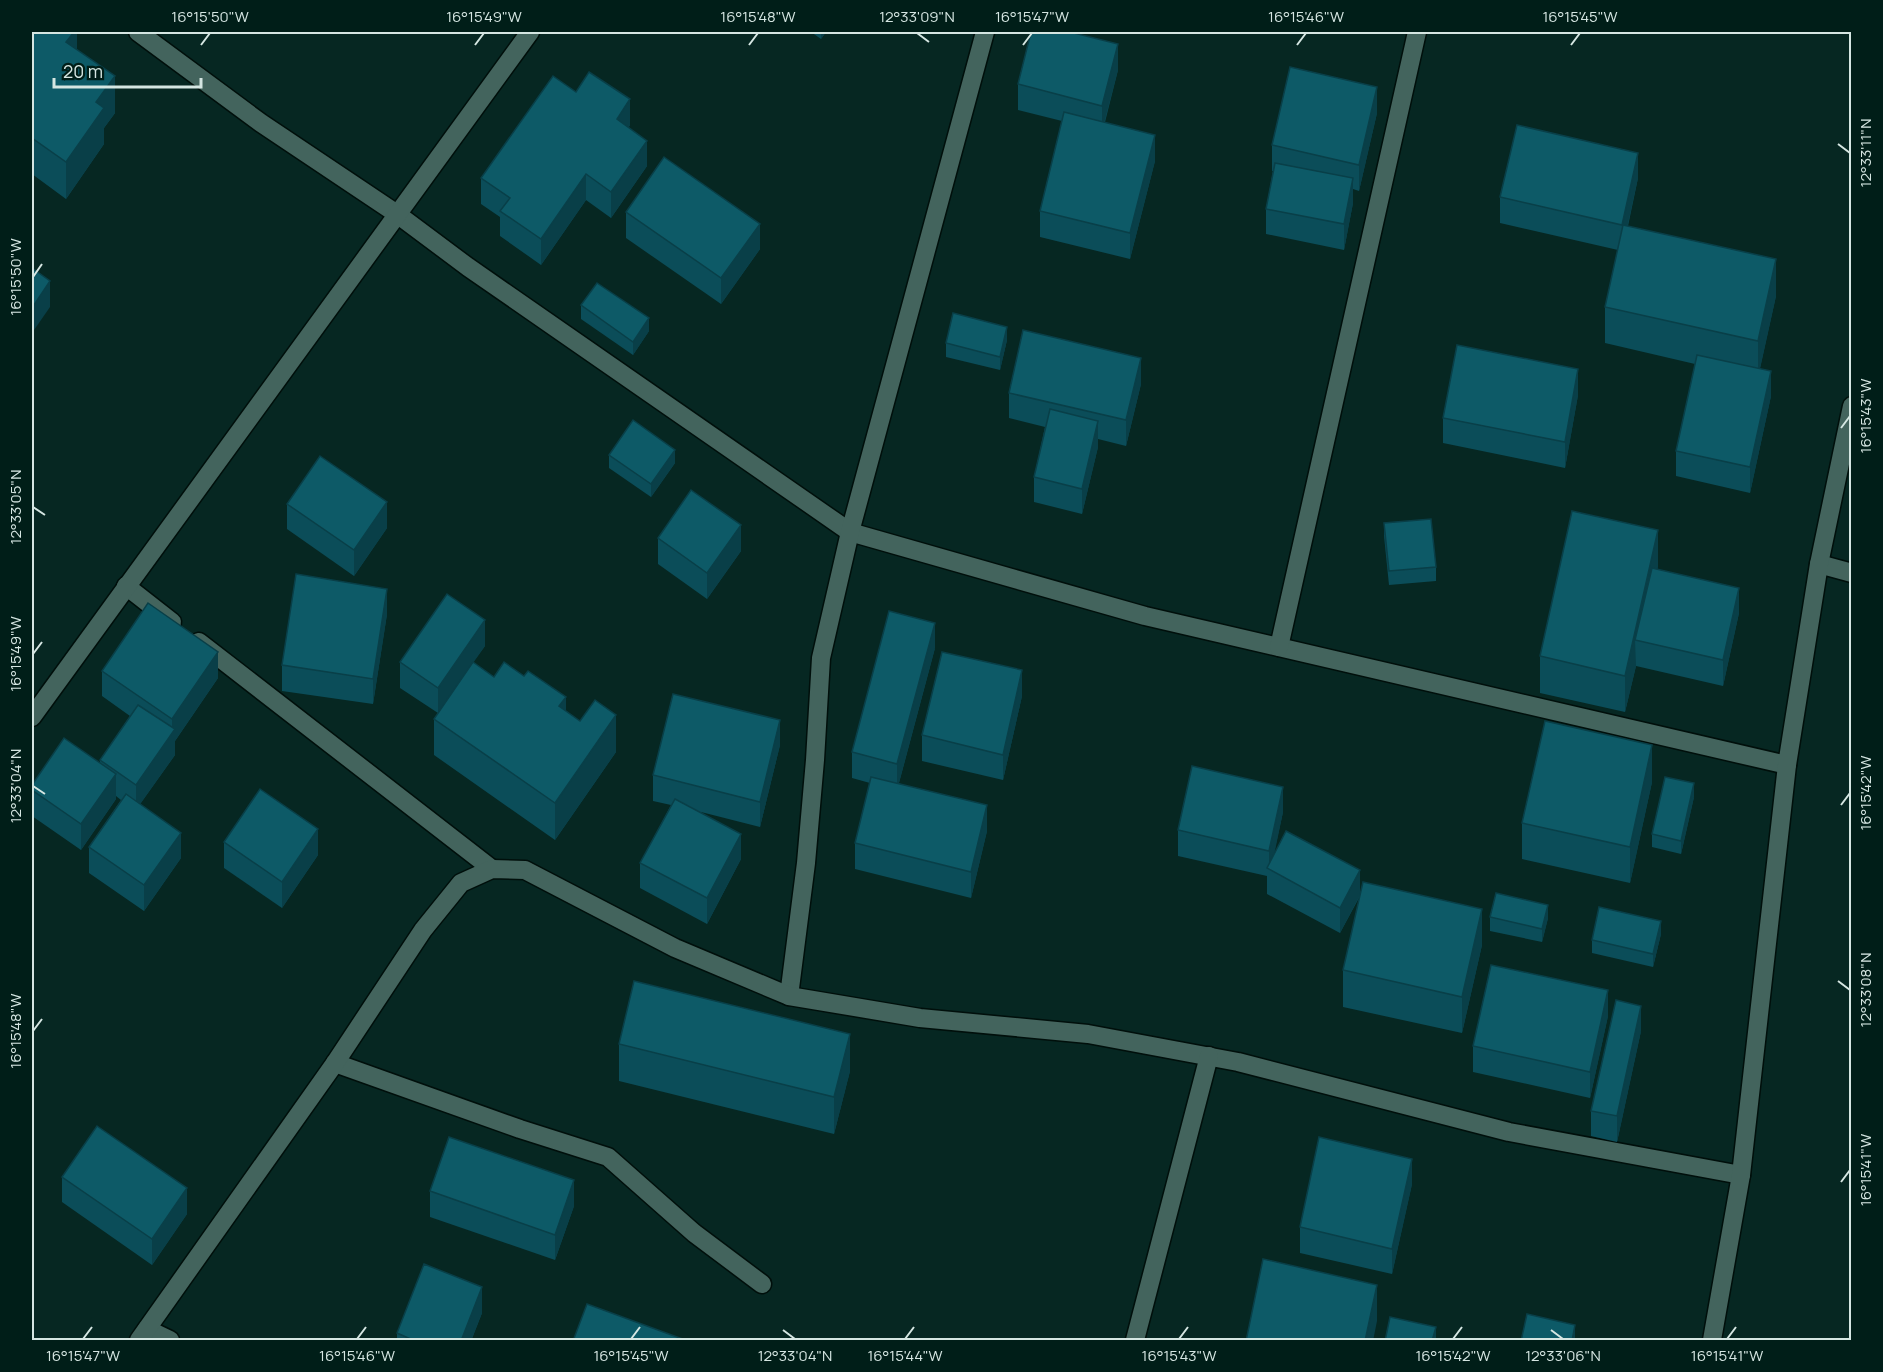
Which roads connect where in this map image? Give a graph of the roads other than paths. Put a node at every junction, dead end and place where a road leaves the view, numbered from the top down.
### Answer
1 (138, 32) edge
2 (530, 32) edge
3 (985, 32) edge
4 (1417, 32) edge
5 (397, 214) junction
6 (1851, 406) edge
7 (850, 532) junction
8 (1819, 564) junction
9 (1851, 573) edge
10 (126, 586) junction
11 (1279, 647) junction
12 (32, 717) edge
13 (1787, 765) junction
14 (492, 869) junction
15 (789, 996) junction
16 (1209, 1056) junction
17 (335, 1063) junction
18 (1741, 1175) junction
19 (762, 1284) dead end
20 (143, 1335) edge
21 (170, 1341) edge
22 (1135, 1341) edge
23 (1712, 1341) edge

1 - 5 street
2 - 5 street
3 - 7 street
4 - 11 street
5 - 7 street
5 - 10 street
6 - 8 street
7 - 11 street
7 - 15 street
8 - 9 street
8 - 13 street
10 - 12 street
10 - 14 street
11 - 13 street
13 - 18 street
14 - 15 street
14 - 17 street
15 - 16 street
16 - 18 street
16 - 22 street
17 - 19 street
17 - 20 street
18 - 23 street
20 - 21 street

